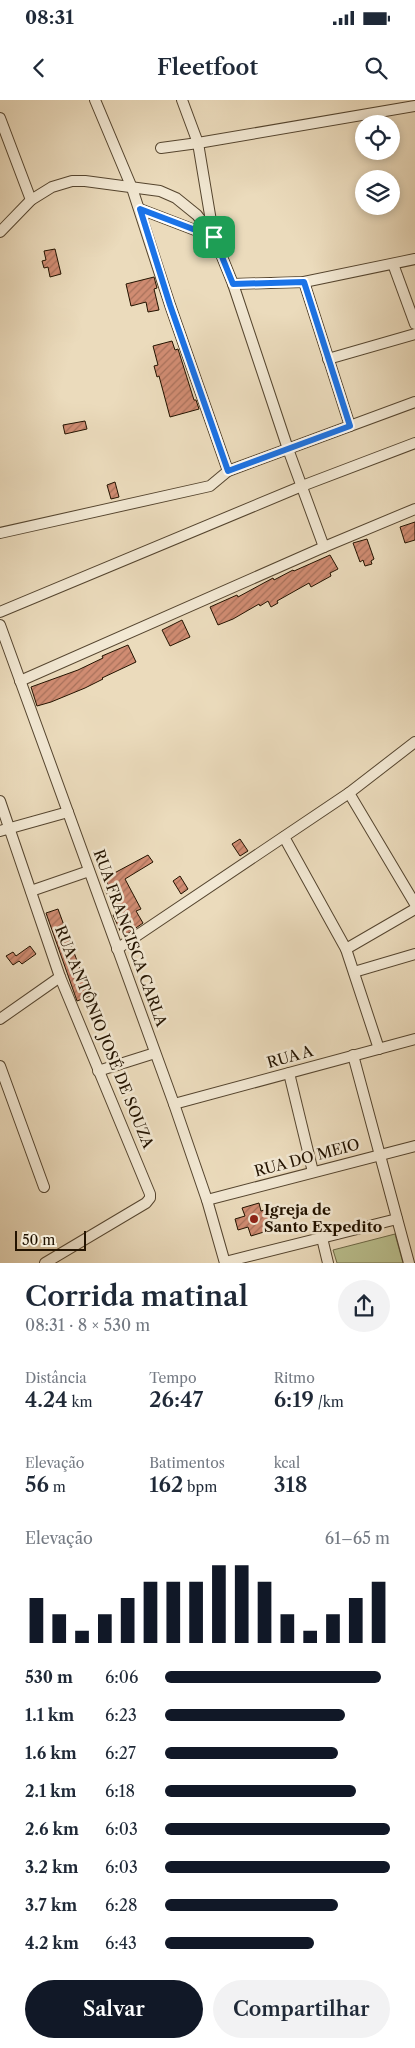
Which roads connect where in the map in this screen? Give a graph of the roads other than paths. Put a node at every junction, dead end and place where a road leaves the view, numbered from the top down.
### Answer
1 (95, 100) edge
2 (182, 100) edge
3 (415, 106) edge
4 (0, 118) edge
5 (198, 144) junction
6 (161, 148) dead end
7 (132, 188) junction
8 (31, 200) junction
9 (140, 209) junction
10 (0, 232) edge
11 (214, 237) junction
12 (415, 259) edge
13 (393, 264) junction
14 (304, 282) junction
15 (233, 284) junction
16 (415, 324) edge
17 (415, 334) edge
18 (328, 359) junction
19 (415, 402) edge
20 (350, 426) junction
21 (415, 443) edge
22 (288, 449) junction
23 (228, 471) junction
24 (302, 486) junction
25 (415, 509) edge
26 (0, 533) edge
27 (324, 547) junction
28 (0, 612) edge
29 (0, 625) edge
30 (20, 681) junction
31 (415, 742) edge
32 (349, 793) junction
33 (0, 801) edge
34 (68, 812) junction
35 (5, 830) edge
36 (284, 837) junction
37 (89, 870) junction
38 (31, 891) junction
39 (415, 904) edge
40 (415, 909) edge
41 (117, 948) junction
42 (346, 949) junction
43 (415, 954) edge
44 (354, 972) junction
45 (60, 977) junction
46 (0, 1019) edge
47 (415, 1039) edge
48 (379, 1049) junction
49 (155, 1053) junction
50 (353, 1055) junction
51 (0, 1066) edge
52 (98, 1070) junction
53 (289, 1073) junction
54 (174, 1104) junction
55 (415, 1146) edge
56 (380, 1154) junction
57 (313, 1172) junction
58 (44, 1187) dead end
59 (207, 1200) junction
60 (397, 1219) junction
61 (322, 1238) junction
62 (45, 1263) edge
63 (225, 1263) edge
64 (328, 1263) edge
65 (409, 1263) edge

1 - 7 street
2 - 5 street
3 - 5 street
4 - 8 street
5 - 6 street
5 - 11 street
7 - 8 street
7 - 9 street
7 - 11 street
8 - 10 street
9 - 11 street
9 - 23 street
11 - 15 street
12 - 13 street
13 - 14 street
13 - 16 street
14 - 15 street
14 - 18 street
15 - 22 street
17 - 18 street
18 - 20 street
19 - 20 street
20 - 22 street
21 - 24 street
22 - 23 street
22 - 24 street
23 - 26 street
24 - 27 street
24 - 28 street
25 - 27 street
27 - 30 street
29 - 30 street, RUA FRANCISCA CARLA
30 - 34 street, RUA FRANCISCA CARLA
31 - 32 street
32 - 36 street
32 - 39 street
33 - 35 street, RUA ANTÔNIO JOSÉ DE SOUZA
34 - 35 street
34 - 37 street, RUA FRANCISCA CARLA
35 - 38 street, RUA ANTÔNIO JOSÉ DE SOUZA
36 - 41 street
36 - 42 street
37 - 38 street
37 - 41 street, RUA FRANCISCA CARLA
38 - 45 street, RUA ANTÔNIO JOSÉ DE SOUZA
40 - 42 street
41 - 49 street, RUA FRANCISCA CARLA
42 - 44 street
43 - 44 street
44 - 48 street
45 - 46 street
45 - 52 street, RUA ANTÔNIO JOSÉ DE SOUZA
47 - 48 street, RUA A
48 - 50 street, RUA A
49 - 52 street
49 - 54 street, RUA FRANCISCA CARLA
50 - 53 street, RUA A
50 - 56 street
51 - 58 street
52 - 62 street, RUA ANTÔNIO JOSÉ DE SOUZA
53 - 54 street, RUA A
53 - 57 street
54 - 59 street, RUA FRANCISCA CARLA
55 - 56 street, RUA DO MEIO
56 - 57 street, RUA DO MEIO
56 - 60 street
57 - 59 street, RUA DO MEIO
59 - 63 street, RUA FRANCISCA CARLA
60 - 61 street
60 - 65 street
61 - 63 street
61 - 64 street

